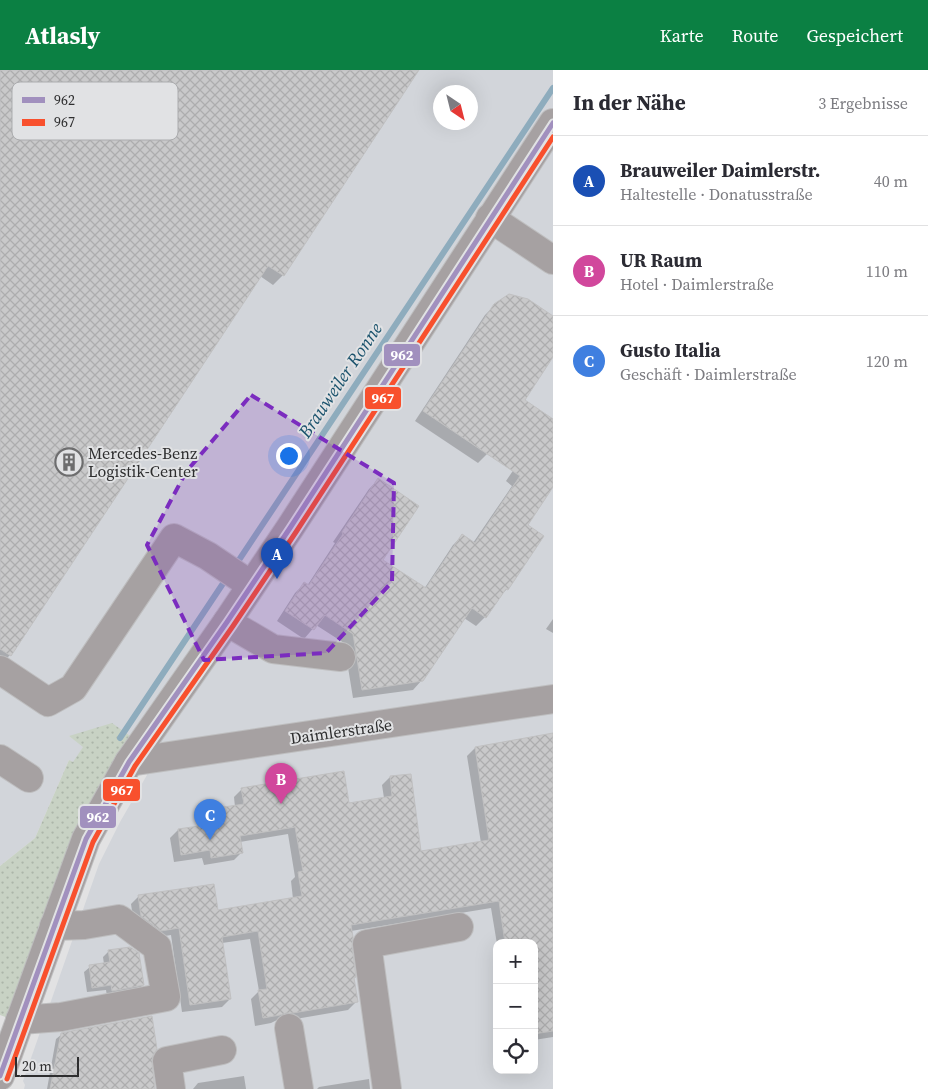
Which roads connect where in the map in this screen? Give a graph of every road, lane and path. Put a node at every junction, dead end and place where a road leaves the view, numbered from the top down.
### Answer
1 (553, 124) edge
2 (490, 218) junction
3 (553, 260) edge
4 (234, 573) junction
5 (227, 622) junction
6 (341, 657) dead end
7 (0, 670) edge
8 (553, 699) edge
9 (0, 759) edge
10 (129, 762) junction
11 (29, 778) dead end
12 (54, 926) junction
13 (459, 927) dead end
14 (20, 1020) junction
15 (289, 1028) dead end
16 (222, 1050) dead end
17 (0, 1076) edge
18 (172, 1089) edge
19 (300, 1089) edge
20 (387, 1089) edge

1 - 2 street
2 - 3 street
2 - 4 street
4 - 5 street
4 - 7 street
5 - 6 street
5 - 10 street
8 - 10 street, Daimlerstraße
9 - 11 street
10 - 12 street
12 - 14 street
12 - 14 street
13 - 20 street
14 - 17 street
15 - 19 street
16 - 18 street

